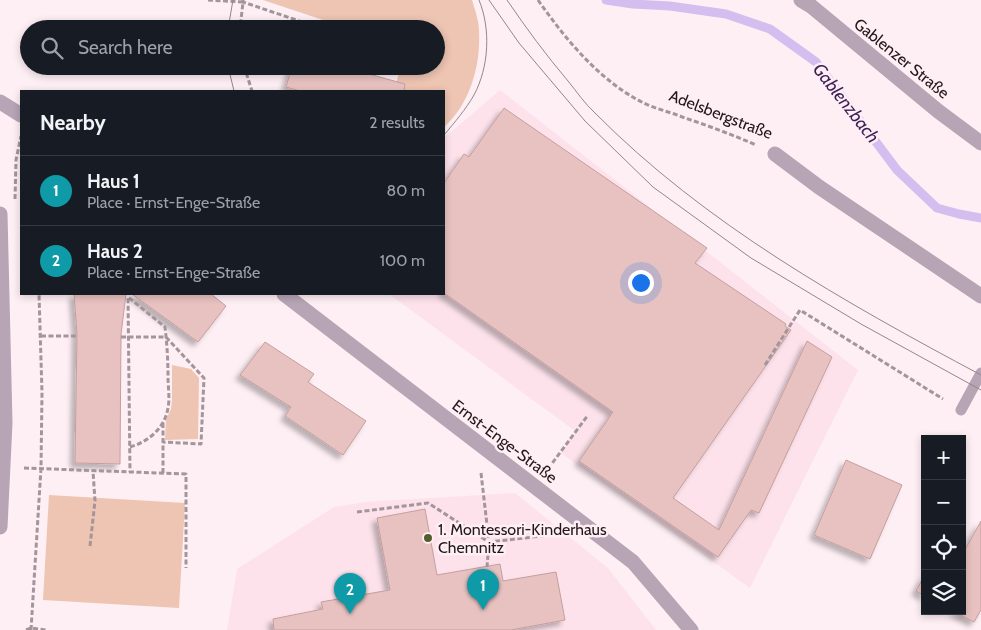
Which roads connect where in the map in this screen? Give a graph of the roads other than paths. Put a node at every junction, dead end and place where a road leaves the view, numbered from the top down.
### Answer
1 (801, 0) edge
2 (0, 102) edge
3 (20, 114) edge
4 (981, 142) edge
5 (775, 154) road end
6 (0, 214) edge
7 (285, 295) edge
8 (981, 296) edge
9 (981, 373) edge
10 (961, 410) road end
11 (0, 527) edge
12 (691, 630) edge

1 - 4 street, Gablenzer Straße
2 - 3 street
5 - 8 street, Adelsbergstraße
6 - 11 street
7 - 12 street, Ernst-Enge-Straße
9 - 10 lane

